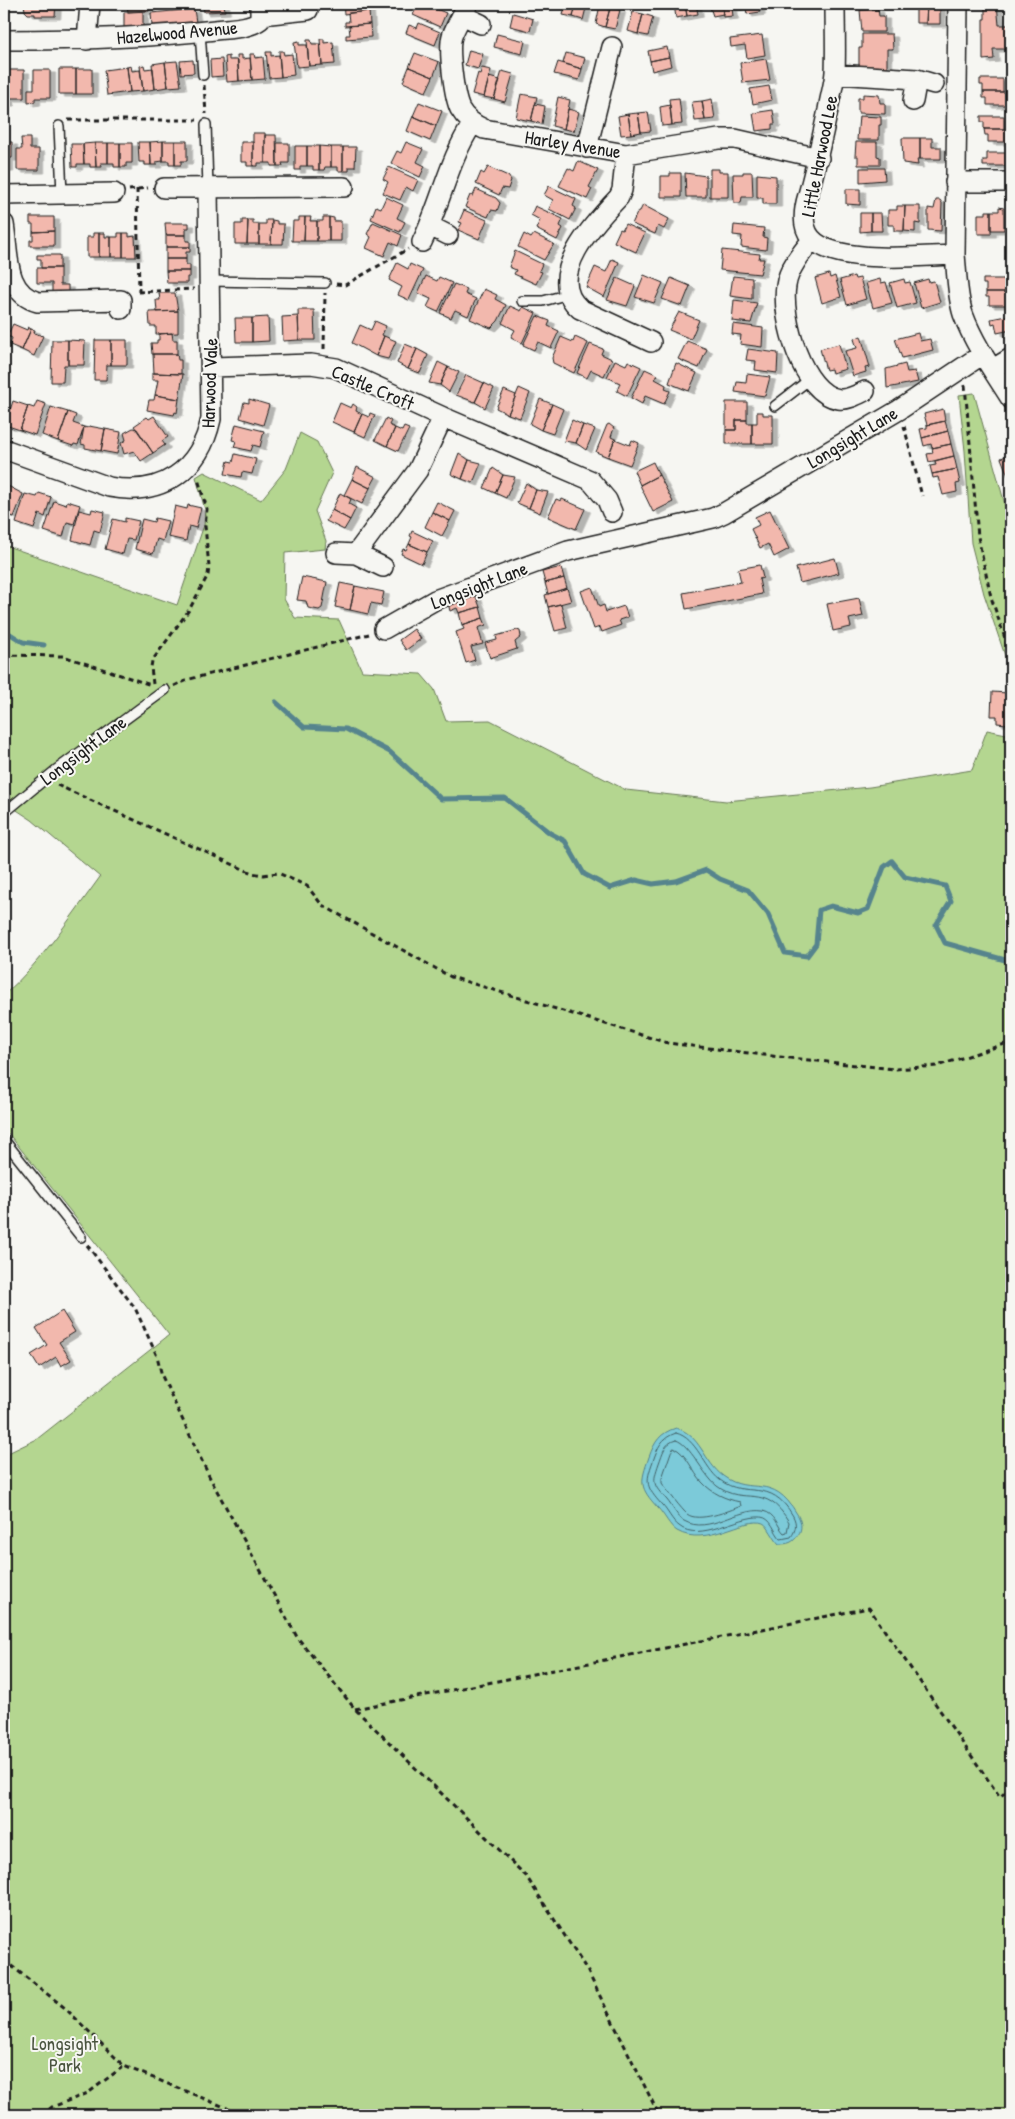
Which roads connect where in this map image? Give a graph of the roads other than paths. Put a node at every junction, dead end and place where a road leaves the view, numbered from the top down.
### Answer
1 (90, 4) edge
2 (836, 4) edge
3 (958, 4) edge
4 (260, 9) edge
5 (465, 9) edge
6 (308, 10) dead end
7 (481, 24) dead end
8 (200, 32) junction
9 (4, 40) edge
10 (87, 40) junction
11 (612, 47) dead end
12 (835, 74) junction
13 (203, 75) road end
14 (913, 101) dead end
15 (473, 123) junction
16 (206, 124) dead end
17 (59, 126) road end
18 (587, 148) junction
19 (626, 154) junction
20 (818, 158) junction
21 (954, 182) junction
22 (1011, 182) edge
23 (344, 187) dead end
24 (164, 188) road end
25 (208, 188) junction
26 (114, 193) road end
27 (62, 194) junction
28 (4, 195) edge
29 (4, 224) edge
30 (448, 235) dead end
31 (812, 240) junction
32 (955, 255) junction
33 (325, 283) road end
34 (210, 284) junction
35 (569, 294) junction
36 (522, 301) dead end
37 (121, 305) road end
38 (646, 334) dead end
39 (1011, 358) edge
40 (988, 361) junction
41 (212, 367) junction
42 (810, 378) junction
43 (864, 391) dead end
44 (1011, 399) edge
45 (775, 406) dead end
46 (443, 417) junction
47 (4, 449) edge
48 (612, 503) dead end
49 (336, 553) dead end
50 (356, 554) junction
51 (383, 567) dead end
52 (384, 629) road end
53 (165, 690) road end
54 (4, 813) edge
55 (4, 1140) edge
56 (81, 1237) road end

1 - 10 street
2 - 12 street, Little Harwood Lee
3 - 21 street
4 - 6 street, Hazelwood Avenue
4 - 8 street, Hazelwood Avenue
5 - 7 street
5 - 15 street
8 - 10 street, Hazelwood Avenue
8 - 13 lane
9 - 10 street, Hazelwood Avenue
11 - 18 street
12 - 14 street, Little Harwood Lee
12 - 20 street, Little Harwood Lee
15 - 18 street, Harley Avenue
15 - 30 street
16 - 25 lane, Harwood Vale
17 - 27 lane
18 - 19 street, Harley Avenue
19 - 20 street, Harley Avenue
19 - 35 street
20 - 31 street, Little Harwood Lee
21 - 22 street
21 - 32 street
23 - 25 street
24 - 25 street
25 - 34 street, Harwood Vale
26 - 27 street
27 - 28 street
29 - 37 street
31 - 32 street, Little Harwood Lee
31 - 42 street
32 - 40 street
33 - 34 lane
34 - 41 street, Harwood Vale
35 - 36 lane
35 - 38 street
39 - 40 street, Longsight Lane
40 - 44 street
40 - 52 street, Longsight Lane
41 - 46 street, Castle Croft
41 - 47 street, Harwood Vale
42 - 43 street
42 - 45 lane
46 - 48 street, Castle Croft
46 - 50 street
49 - 50 street
50 - 51 street
53 - 54 lane, Longsight Lane
55 - 56 lane

